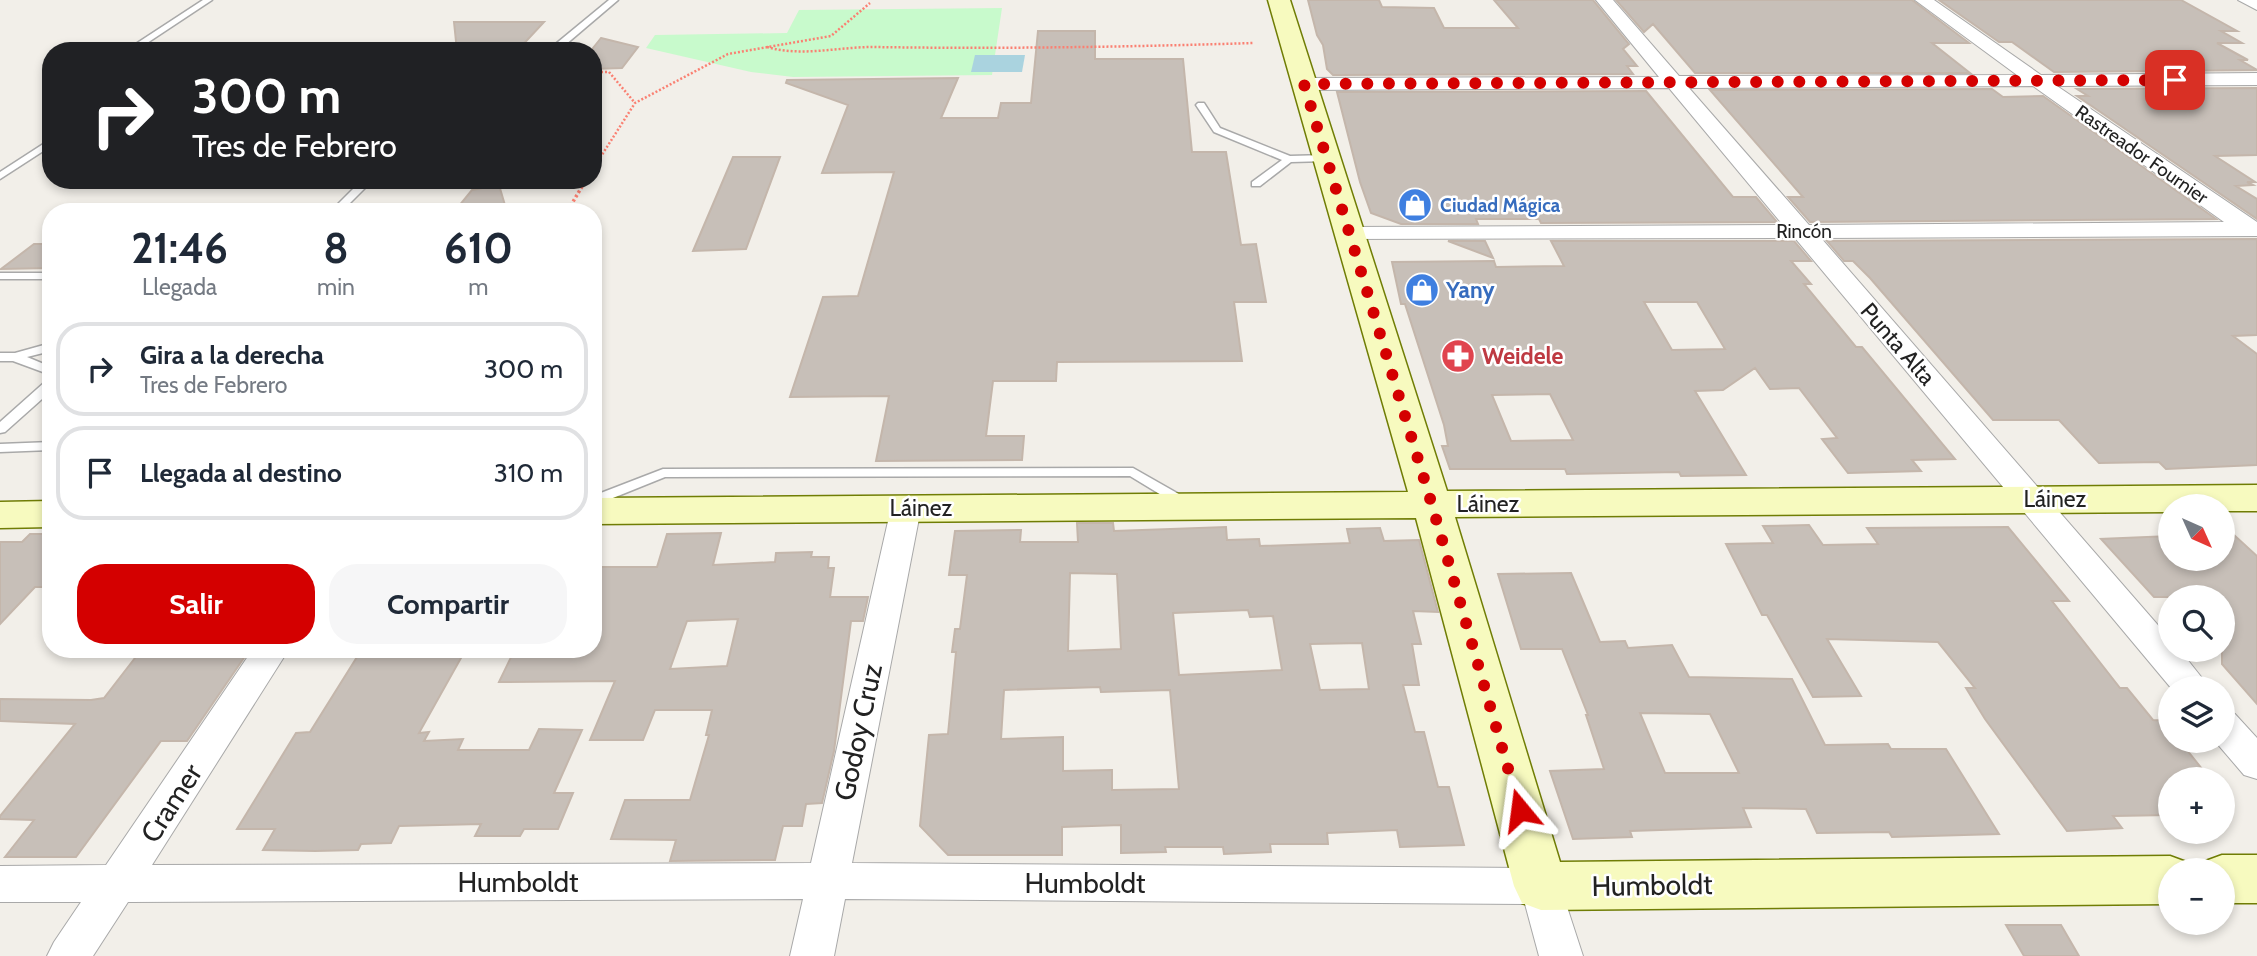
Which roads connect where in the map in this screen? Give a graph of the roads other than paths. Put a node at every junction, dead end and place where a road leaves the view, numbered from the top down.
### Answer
1 (208, 0) edge
2 (614, 0) edge
3 (1279, 0) edge
4 (1604, 0) edge
5 (1923, 0) edge
6 (2246, 0) edge
7 (2257, 5) edge
8 (143, 42) edge
9 (563, 42) edge
10 (2257, 79) edge
11 (2037, 80) junction
12 (1674, 82) junction
13 (1304, 84) junction
14 (1201, 105) dead end
15 (42, 148) edge
16 (1327, 158) junction
17 (1289, 159) junction
18 (0, 176) edge
19 (1256, 184) dead end
20 (359, 189) edge
21 (344, 203) edge
22 (2254, 231) edge
23 (1801, 232) junction
24 (1350, 234) junction
25 (6, 276) edge
26 (42, 276) edge
27 (0, 285) edge
28 (42, 350) edge
29 (0, 357) edge
30 (15, 357) junction
31 (42, 368) edge
32 (42, 392) edge
33 (0, 429) edge
34 (42, 446) edge
35 (0, 448) edge
36 (602, 496) edge
37 (2257, 498) edge
38 (2031, 500) junction
39 (1432, 505) junction
40 (1190, 506) junction
41 (906, 508) junction
42 (602, 510) edge
43 (42, 514) edge
44 (0, 515) edge
45 (266, 658) edge
46 (2182, 676) edge
47 (2235, 739) edge
48 (2257, 764) edge
49 (2235, 879) edge
50 (2257, 879) edge
51 (2158, 880) edge
52 (826, 881) junction
53 (119, 883) junction
54 (0, 884) edge
55 (1541, 886) junction
56 (69, 956) edge
57 (812, 956) edge
58 (1561, 956) edge

1 - 8 lane
2 - 9 lane
3 - 13 main road
4 - 12 street, Punta Alta
5 - 11 street, Rastreador Fournier
6 - 7 street
10 - 11 street
11 - 12 street
11 - 22 street, Rastreador Fournier
12 - 13 street
12 - 23 street, Punta Alta
13 - 16 main road
14 - 17 lane
15 - 18 lane
16 - 17 lane
16 - 24 main road
17 - 19 lane
20 - 21 lane
22 - 23 street, Rincón
23 - 24 street, Rincón
23 - 38 street, Punta Alta
24 - 39 main road
25 - 26 lane
25 - 27 lane
28 - 30 lane
29 - 30 lane
30 - 31 lane
32 - 33 lane
34 - 35 lane
36 - 40 lane
37 - 38 main road, Láinez
38 - 39 main road, Láinez
38 - 46 street, Punta Alta
39 - 40 main road, Láinez
39 - 55 main road
40 - 41 main road, Láinez
41 - 42 main road, Láinez
41 - 52 street, Godoy Cruz
43 - 44 main road
45 - 53 street, Cramer
47 - 48 street
49 - 50 main road
51 - 55 main road, Humboldt
52 - 53 street, Humboldt
52 - 55 street, Humboldt
52 - 57 street, Godoy Cruz
53 - 54 street, Humboldt
53 - 56 street, Cramer
55 - 58 street

